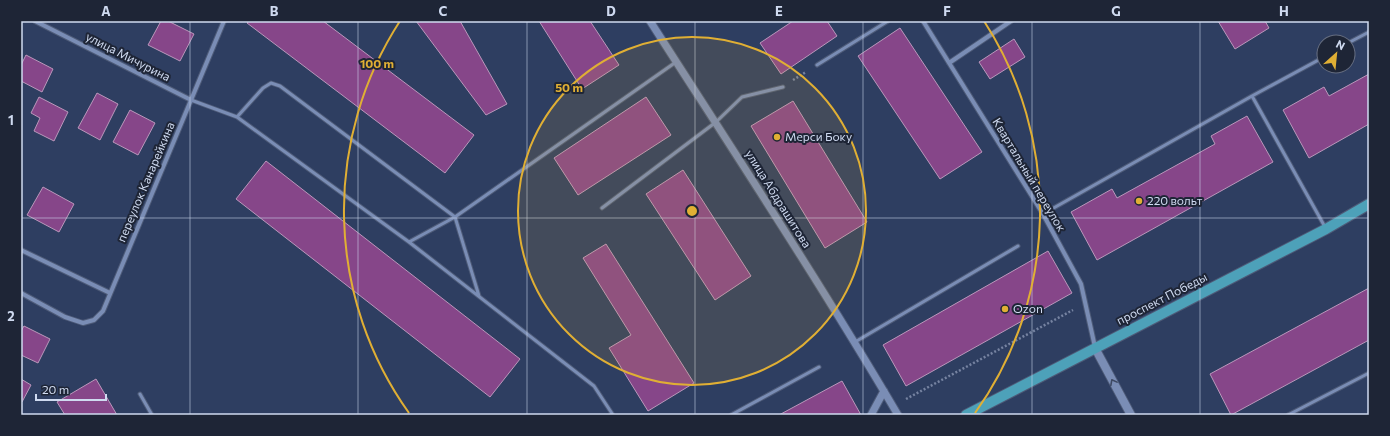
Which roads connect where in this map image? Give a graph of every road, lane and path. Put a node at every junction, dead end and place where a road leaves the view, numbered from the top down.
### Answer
1 (35, 21) edge
2 (224, 21) edge
3 (650, 21) edge
4 (888, 21) edge
5 (924, 21) edge
6 (1011, 21) edge
7 (1369, 32) edge
8 (1356, 39) edge
9 (1316, 61) edge
10 (676, 62) junction
11 (949, 63) junction
12 (817, 66) joint
13 (783, 87) joint
14 (1252, 96) junction
15 (192, 100) junction
16 (237, 117) junction
17 (716, 122) junction
18 (1369, 204) edge
19 (602, 208) dead end
20 (1043, 214) junction
21 (455, 217) junction
22 (1326, 229) junction
23 (409, 242) junction
24 (1018, 246) dead end
25 (21, 250) edge
26 (21, 293) edge
27 (110, 293) junction
28 (480, 296) junction
29 (1085, 303) junction
30 (855, 342) junction
31 (1095, 348) junction
32 (819, 367) dead end
33 (1369, 373) edge
34 (884, 390) junction
35 (140, 394) dead end
36 (893, 406) junction
37 (152, 415) edge
38 (613, 415) edge
39 (731, 415) edge
40 (871, 415) edge
41 (898, 415) edge
42 (966, 415) edge
43 (1131, 415) edge
44 (1288, 415) edge

1 - 15 street, улица Мичурина
2 - 15 street, переулок Канарейкина
3 - 10 street, улица Абдрашитова
4 - 12 lane
5 - 11 street, Квартальный переулок
6 - 11 street
7 - 8 lane
9 - 14 lane
10 - 17 street, улица Абдрашитова
10 - 21 lane
11 - 20 street, Квартальный переулок
12 - 13 path
13 - 17 lane
14 - 20 lane
14 - 22 lane
15 - 16 lane
15 - 27 street, переулок Канарейкина
16 - 21 lane
16 - 23 lane
17 - 19 lane
17 - 30 street, улица Абдрашитова
18 - 22 main road, проспект Победы
20 - 29 street, Квартальный переулок
21 - 23 lane
21 - 28 lane
22 - 31 main road, проспект Победы
23 - 28 lane
24 - 30 lane
25 - 27 street
26 - 27 street, переулок Канарейкина
28 - 38 lane
29 - 31 street, Квартальный переулок
29 - 36 path
30 - 34 street, улица Абдрашитова
31 - 42 main road, проспект Победы
43 -> 31 main road
32 - 39 lane
33 - 44 lane
34 - 36 street, улица Абдрашитова
34 - 40 street
35 - 37 lane
36 - 41 street, улица Абдрашитова

